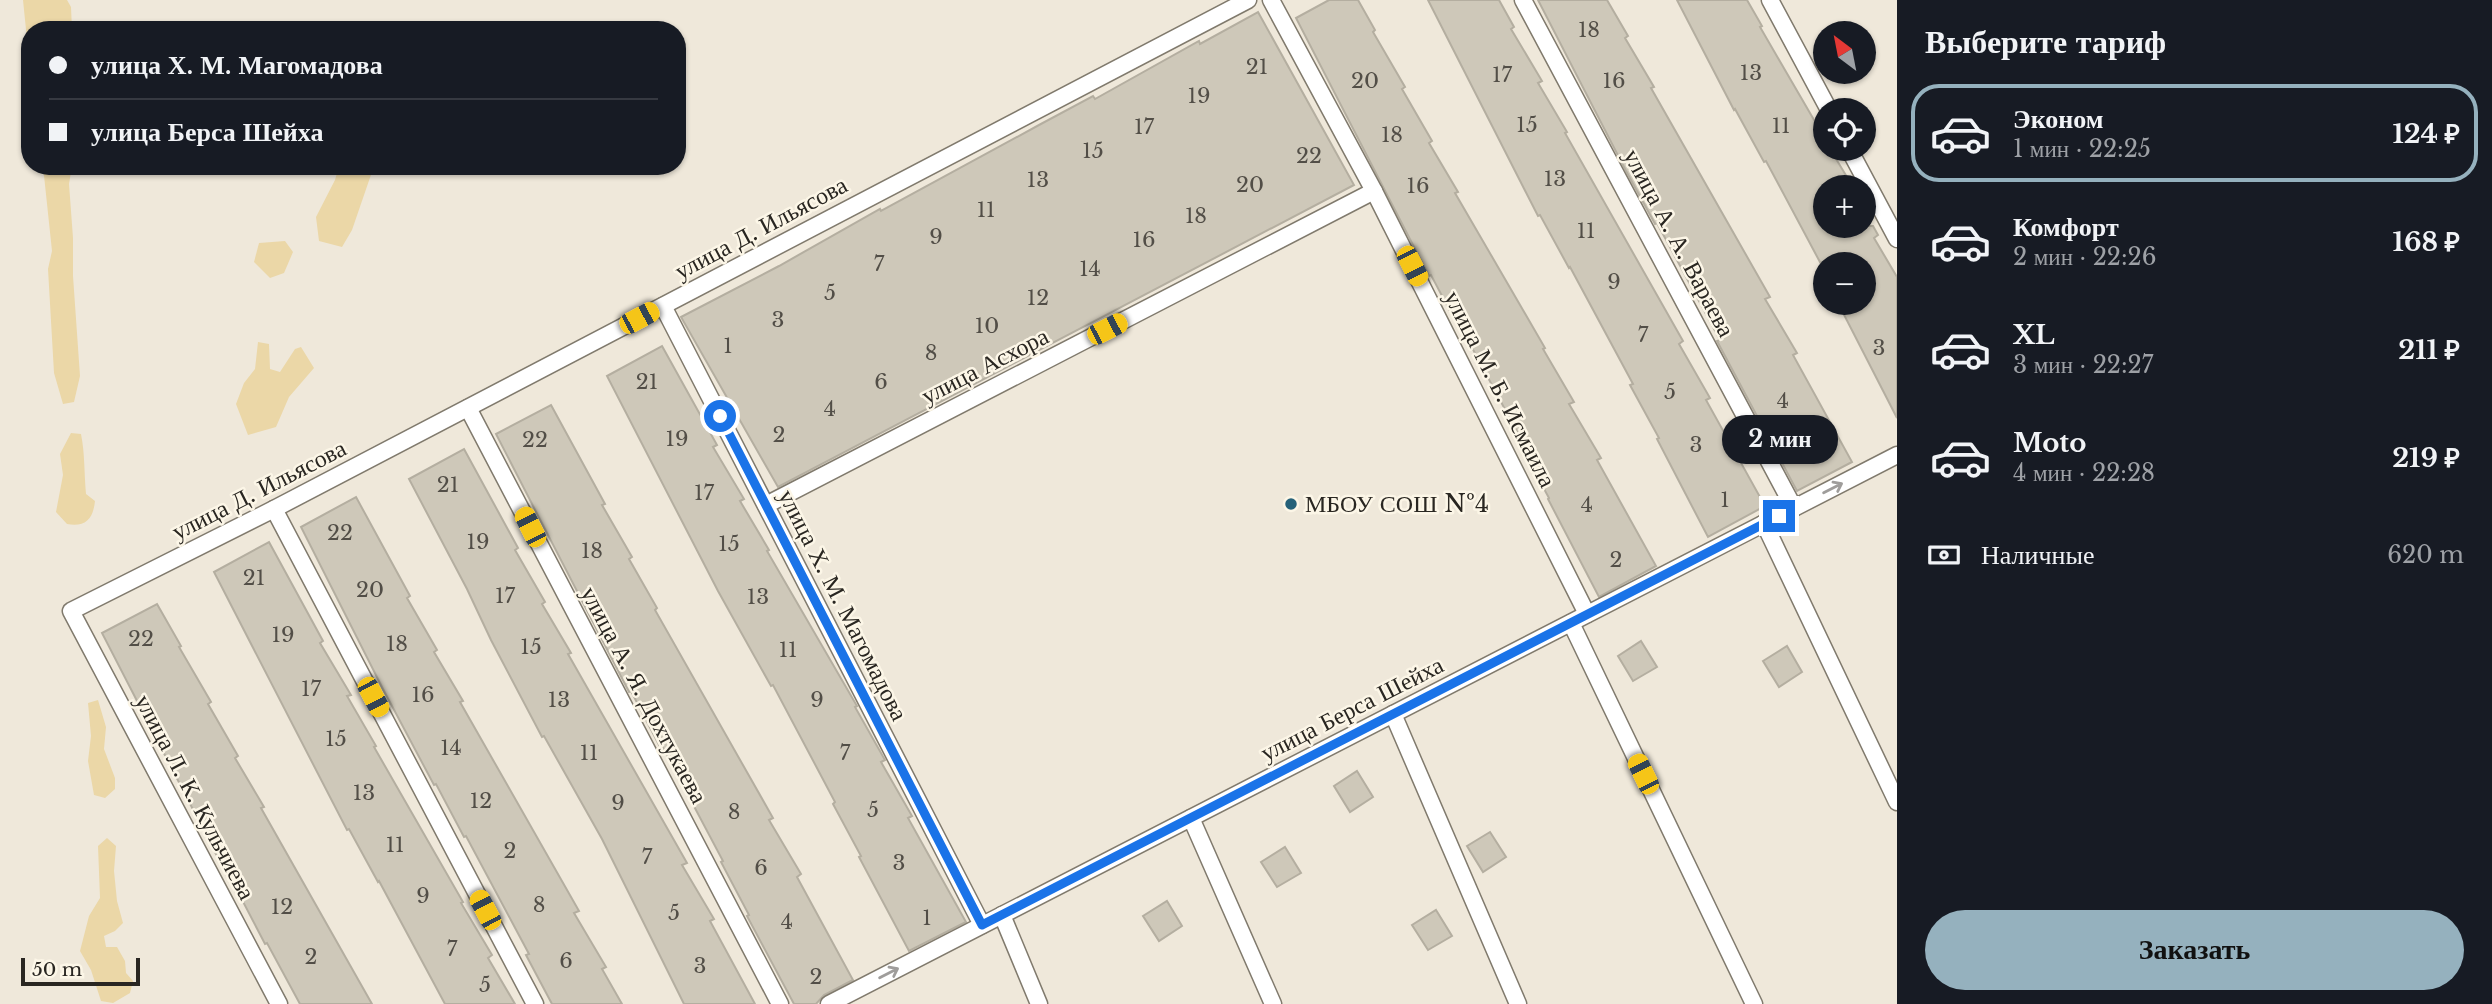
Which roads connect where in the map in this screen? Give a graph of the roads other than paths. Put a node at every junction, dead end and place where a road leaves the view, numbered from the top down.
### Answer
1 (1248, 0) edge
2 (1271, 0) edge
3 (1523, 0) edge
4 (1770, 0) edge
5 (1823, 98) edge
6 (1855, 161) edge
7 (1374, 191) junction
8 (1897, 239) edge
9 (663, 306) junction
10 (468, 408) junction
11 (1897, 455) edge
12 (766, 505) junction
13 (1794, 508) junction
14 (274, 509) junction
15 (1764, 523) junction
16 (71, 611) joint
17 (1587, 614) junction
18 (1571, 623) junction
19 (1393, 714) junction
20 (1897, 802) edge
21 (1191, 818) junction
22 (1002, 915) junction
23 (982, 925) junction
24 (279, 1004) edge
25 (535, 1004) edge
26 (780, 1004) edge
27 (829, 1004) edge
28 (1039, 1004) edge
29 (1273, 1004) edge
30 (1518, 1004) edge
31 (1754, 1004) edge

1 - 9 street, улица Д. Ильясова
2 - 7 street, улица М. Б. Исмаила
3 - 13 street, улица А. А. Вараева
4 - 5 street
6 - 8 street
7 - 12 street, улица Асхора
7 - 17 street, улица М. Б. Исмаила
9 - 10 street, улица Д. Ильясова
9 - 12 street, улица Х. М. Магомадова
10 - 14 street, улица Д. Ильясова
10 - 26 street, улица А. Я. Дохтукаева
13 -> 11 street, улица Берса Шейха
12 - 23 street, улица Х. М. Магомадова
13 - 15 street, улица Берса Шейха
14 - 16 street, улица Д. Ильясова
14 - 25 street
15 - 17 street, улица Берса Шейха
15 - 20 street
16 - 24 street, улица Л. К. Кульчиева
17 - 18 street, улица Берса Шейха
18 - 19 street, улица Берса Шейха
18 - 31 street
19 - 21 street, улица Берса Шейха
19 - 30 street
21 - 22 street, улица Берса Шейха
21 - 29 street
22 - 23 street, улица Берса Шейха
22 - 28 street
27 -> 23 street, улица Берса Шейха

